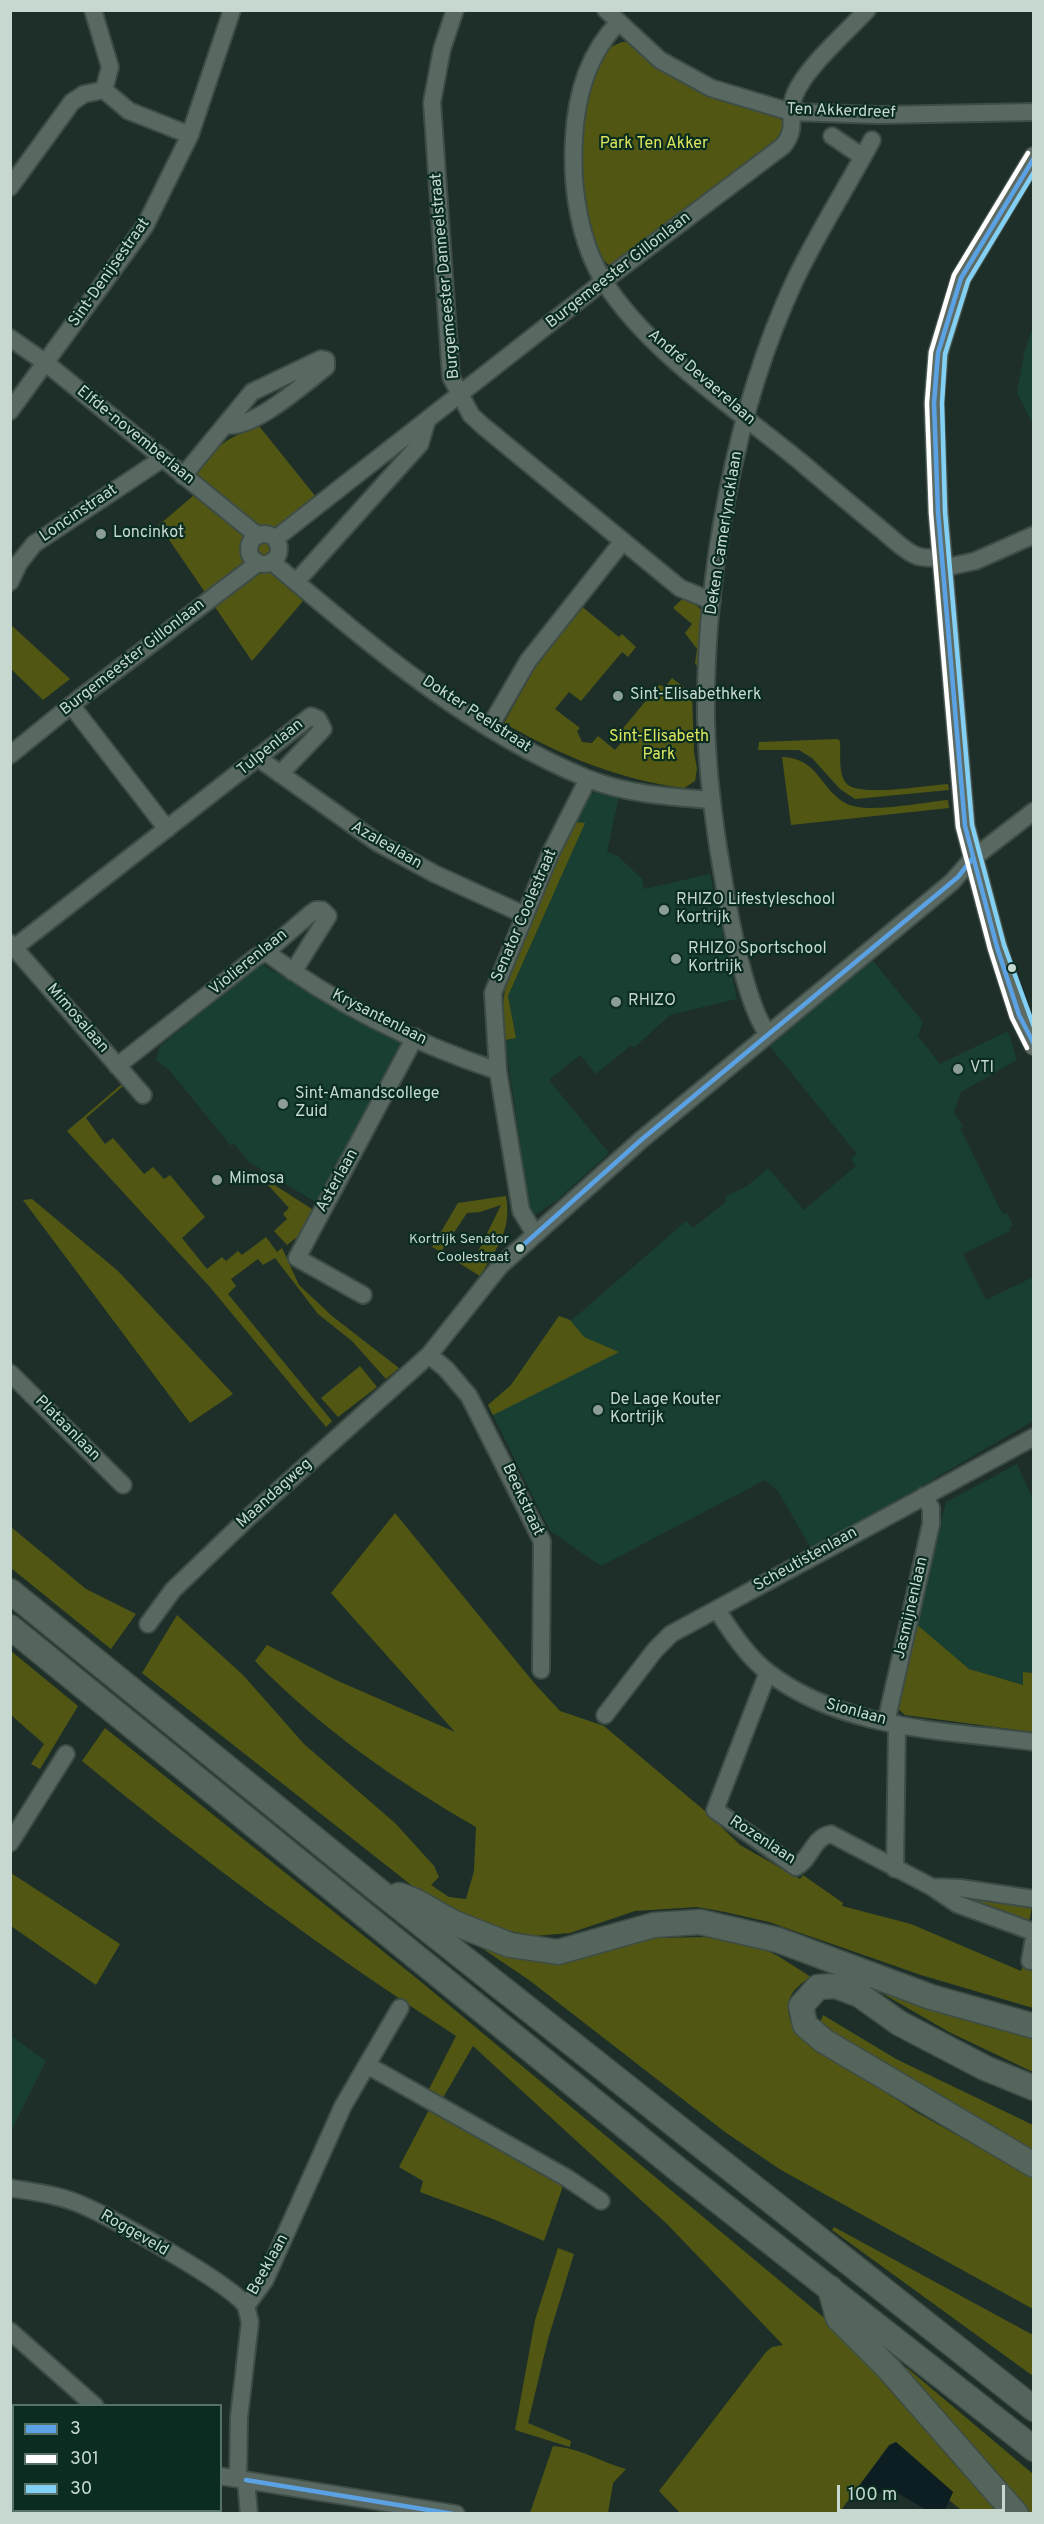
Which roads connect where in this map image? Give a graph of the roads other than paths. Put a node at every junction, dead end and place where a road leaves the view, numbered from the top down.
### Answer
1 (93, 10) edge
2 (232, 10) edge
3 (455, 10) edge
4 (867, 10) edge
5 (612, 17) edge
6 (104, 90) junction
7 (790, 112) junction
8 (1034, 112) edge
9 (190, 135) junction
10 (832, 136) dead end
11 (872, 140) dead end
12 (1034, 156) edge
13 (863, 158) junction
14 (10, 187) edge
15 (604, 281) junction
16 (10, 338) edge
17 (46, 363) junction
18 (459, 397) junction
19 (12, 408) edge
20 (746, 417) junction
21 (427, 420) junction
22 (226, 425) junction
23 (162, 459) junction
24 (183, 476) junction
25 (1034, 535) edge
26 (258, 536) junction
27 (275, 539) junction
28 (622, 541) junction
29 (260, 560) junction
30 (942, 562) junction
31 (10, 582) edge
32 (296, 582) junction
33 (711, 601) junction
34 (71, 705) junction
35 (489, 728) junction
36 (10, 740) edge
37 (11, 755) edge
38 (258, 758) junction
39 (280, 774) junction
40 (588, 779) junction
41 (711, 800) junction
42 (1034, 811) edge
43 (167, 830) junction
44 (972, 859) junction
45 (525, 915) junction
46 (12, 945) edge
47 (266, 952) junction
48 (293, 972) junction
49 (768, 1034) junction
50 (415, 1037) junction
51 (1034, 1046) edge
52 (117, 1066) junction
53 (498, 1071) junction
54 (143, 1095) dead end
55 (535, 1234) junction
56 (363, 1295) dead end
57 (429, 1355) junction
58 (10, 1372) edge
59 (1034, 1437) edge
60 (123, 1485) dead end
61 (924, 1496) junction
62 (10, 1591) edge
63 (717, 1610) junction
64 (148, 1624) dead end
65 (10, 1627) edge
66 (541, 1670) dead end
67 (768, 1672) junction
68 (605, 1715) dead end
69 (891, 1723) junction
70 (1034, 1742) edge
71 (66, 1754) dead end
72 (10, 1843) edge
73 (895, 1869) junction
74 (374, 1887) junction
75 (932, 1887) junction
76 (1034, 1899) edge
77 (1034, 1932) edge
78 (1034, 1938) edge
79 (778, 1940) junction
80 (1029, 1961) dead end
81 (860, 1995) junction
82 (400, 2008) dead end
83 (1034, 2026) edge
84 (367, 2066) junction
85 (1034, 2088) edge
86 (1034, 2165) edge
87 (10, 2188) edge
88 (601, 2201) dead end
89 (830, 2288) junction
90 (246, 2306) junction
91 (10, 2331) edge
92 (93, 2404) edge
93 (1034, 2409) edge
94 (1034, 2449) edge
95 (222, 2476) edge
96 (242, 2480) junction
97 (249, 2514) edge
98 (456, 2514) edge
99 (1016, 2514) edge

1 - 6 street
2 - 9 street, Sint-Denijsestraat
3 - 18 street, Burgemeester Danneelstraat
4 - 7 street, Burgemeester Gillonlaan
5 - 7 street, Ten Akkerdreef
5 - 15 street, André Devaerelaan
6 - 9 street
6 - 14 street
7 - 8 street, Ten Akkerdreef
7 - 15 street, Burgemeester Gillonlaan
9 - 17 street, Sint-Denijsestraat
10 - 13 street
11 - 13 street, Deken Camerlyncklaan
12 - 30 main road
13 - 20 street, Deken Camerlyncklaan
15 - 18 street, Burgemeester Gillonlaan
15 - 20 street, André Devaerelaan
16 - 17 street, Elfde-novemberlaan
17 - 19 street, Sint-Denijsestraat
17 - 23 street, Elfde-novemberlaan
18 - 21 street, Burgemeester Gillonlaan
18 - 28 street, Burgemeester Danneelstraat
20 - 30 street, André Devaerelaan
20 - 33 street, Deken Camerlyncklaan
21 - 27 street, Burgemeester Gillonlaan
21 - 32 street
22 - 22 street
22 - 24 street
23 - 24 street, Elfde-novemberlaan
23 - 31 street, Loncinstraat
24 - 26 street, Elfde-novemberlaan
25 - 30 street
26 - 27 street
26 - 29 street, Burgemeester Gillonlaan
27 - 29 street
28 - 33 street, Burgemeester Danneelstraat
28 - 35 street
29 - 32 street, Dokter Peelstraat
29 - 34 street, Burgemeester Gillonlaan
29 - 36 street, Burgemeester Gillonlaan
30 - 44 main road
32 - 35 street, Dokter Peelstraat
33 - 41 street, Deken Camerlyncklaan
34 - 37 street, Burgemeester Gillonlaan
34 - 43 street
35 - 40 street, Dokter Peelstraat
38 - 39 street, Azalealaan
38 - 39 street, Tulpenlaan
38 - 43 street, Tulpenlaan
39 - 45 street, Azalealaan
40 - 41 street, Dokter Peelstraat
40 - 45 street, Senator Coolestraat
41 - 49 street, Deken Camerlyncklaan
42 - 44 street
43 - 46 street, Tulpenlaan
44 - 49 street
44 - 51 main road
45 - 53 street, Senator Coolestraat
46 - 52 street, Mimosalaan
47 - 48 street, Krysantenlaan
47 - 48 street, Violierenlaan
47 - 52 street, Violierenlaan
48 - 50 street, Krysantenlaan
49 - 55 street
50 - 53 street, Krysantenlaan
50 - 56 street, Asterlaan
52 - 54 street, Mimosalaan
53 - 55 street, Senator Coolestraat
55 - 57 street
57 - 64 street, Maandagweg
57 - 66 street, Beekstraat
58 - 60 street, Plataanlaan
59 - 61 street, Scheutistenlaan
61 - 63 street, Scheutistenlaan
61 - 69 street, Jasmijnenlaan
62 - 74 highway
63 - 67 street, Sionlaan
63 - 68 street, Scheutistenlaan
65 - 89 highway
67 - 69 street, Sionlaan
67 - 73 street, Rozenlaan
69 - 70 street, Sionlaan
69 - 73 street, Jasmijnenlaan
71 - 72 street
73 - 75 street, Rozenlaan
74 - 79 highway
74 - 93 highway
75 - 76 street, Rozenlaan
75 - 77 street, Rozenlaan
78 - 80 street
79 - 81 highway
79 - 83 highway
81 - 85 highway
81 - 86 highway
82 - 84 street, Beeklaan
84 - 88 street
84 - 90 street, Beeklaan
87 - 90 street, Roggeveld
89 - 94 highway
89 - 99 highway
90 - 96 street, Beeklaan
91 - 92 street
95 - 96 street
96 - 97 street, Beeklaan
96 - 98 street

